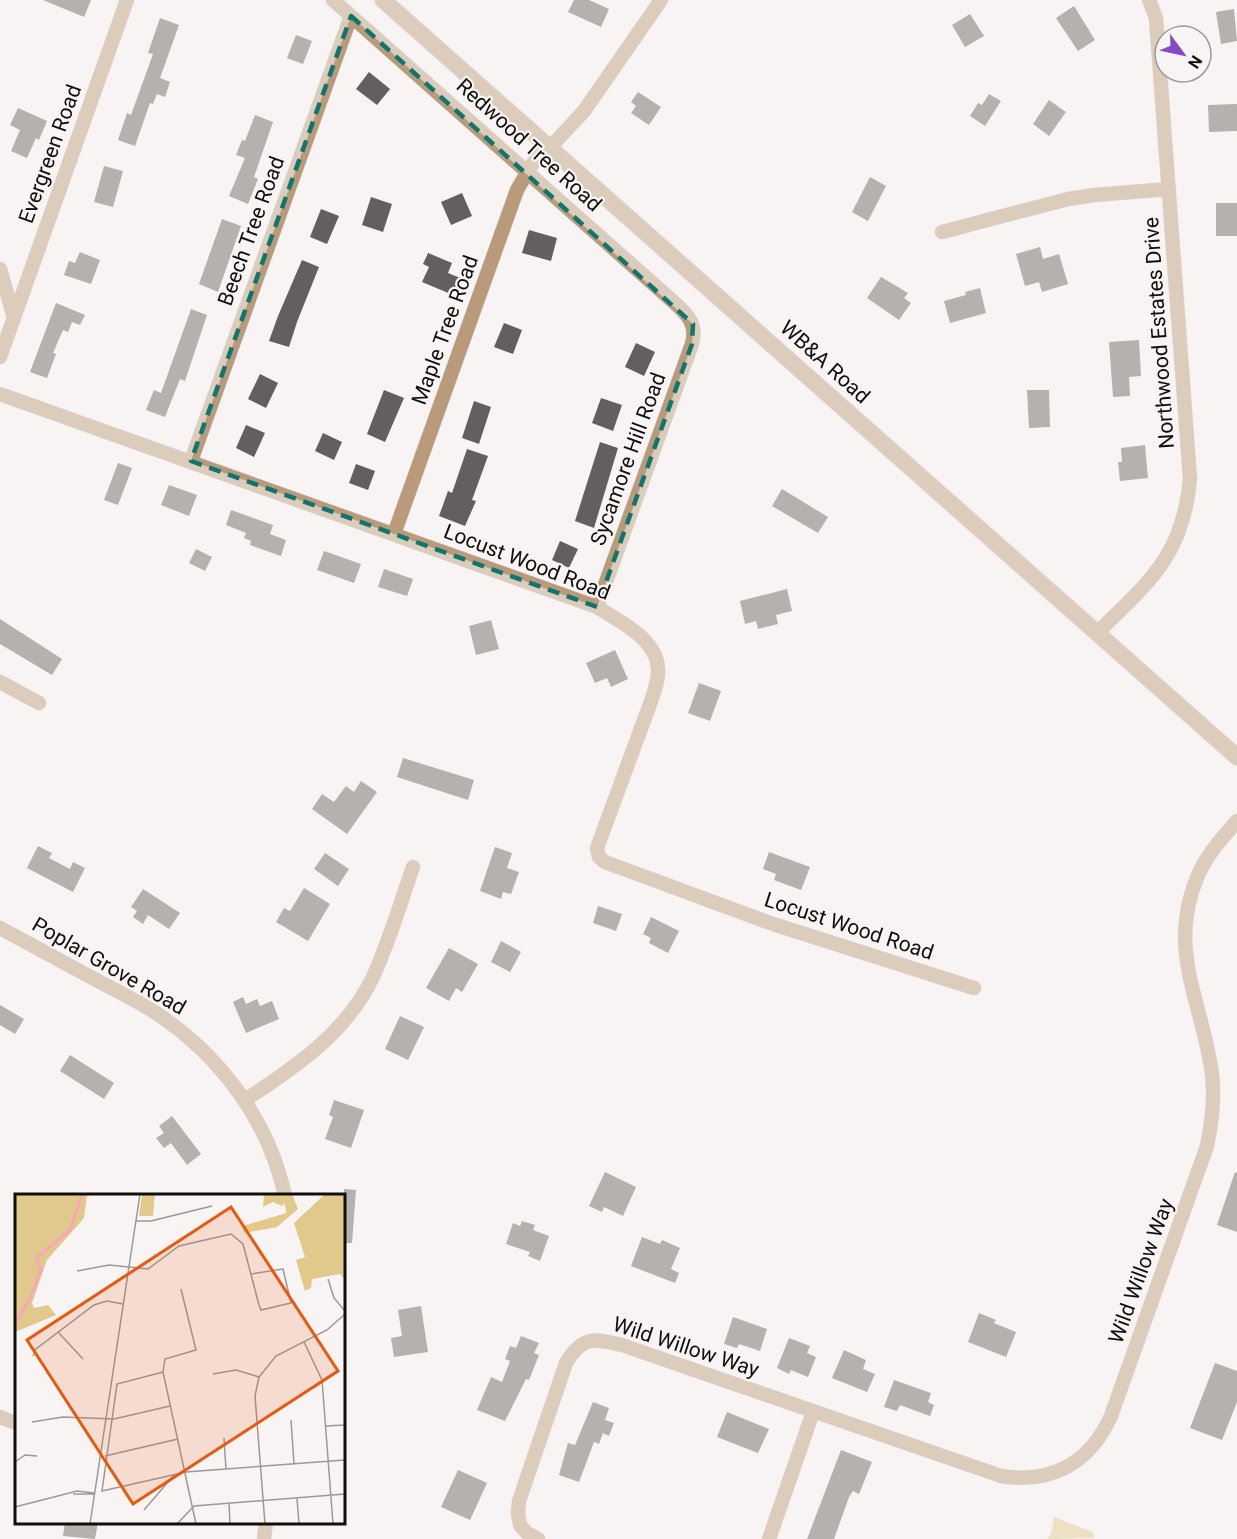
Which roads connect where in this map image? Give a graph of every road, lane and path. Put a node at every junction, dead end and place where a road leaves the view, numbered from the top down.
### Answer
1 (127, 0) edge
2 (333, 0) edge
3 (383, 0) edge
4 (661, 0) edge
5 (1149, 0) edge
6 (351, 16) junction
7 (549, 147) junction
8 (528, 172) junction
9 (1169, 189) junction
10 (942, 232) dead end
11 (0, 269) edge
12 (14, 318) junction
13 (693, 324) joint
14 (0, 357) edge
15 (0, 393) edge
16 (191, 461) junction
17 (394, 534) junction
18 (597, 607) junction
19 (1097, 633) junction
20 (0, 682) edge
21 (39, 703) dead end
22 (1237, 757) edge
23 (1237, 821) edge
24 (413, 867) dead end
25 (0, 928) edge
26 (974, 988) dead end
27 (244, 1100) junction
28 (284, 1194) edge
29 (813, 1412) junction
30 (0, 1417) edge
31 (15, 1424) edge
32 (266, 1524) edge
33 (264, 1539) edge
34 (538, 1539) edge
35 (769, 1539) edge

1 - 12 street, Evergreen Road
2 - 6 street, Redwood Tree Road
3 - 7 street, WB&A Road
4 - 7 street, Maple Tree Road
5 - 9 street, Northwood Estates Drive
6 - 8 street, Redwood Tree Road
6 - 16 street, Beech Tree Road
7 - 8 street, Maple Tree Road
7 - 19 street, WB&A Road
8 - 13 street, Redwood Tree Road
8 - 17 street, Maple Tree Road
9 - 10 street
9 - 19 street, Northwood Estates Drive
11 - 12 street
12 - 14 street, Evergreen Road
13 - 18 street, Sycamore Hill Road
15 - 16 street, Locust Wood Road
16 - 17 street, Locust Wood Road
17 - 18 street, Locust Wood Road
18 - 26 street, Locust Wood Road
19 - 22 street, WB&A Road
20 - 21 street
23 - 29 street, Wild Willow Way
24 - 27 street
25 - 27 street, Poplar Grove Road
27 - 28 street, Poplar Grove Road
29 - 34 street, Wild Willow Way
29 - 35 street
30 - 31 street
32 - 33 street

